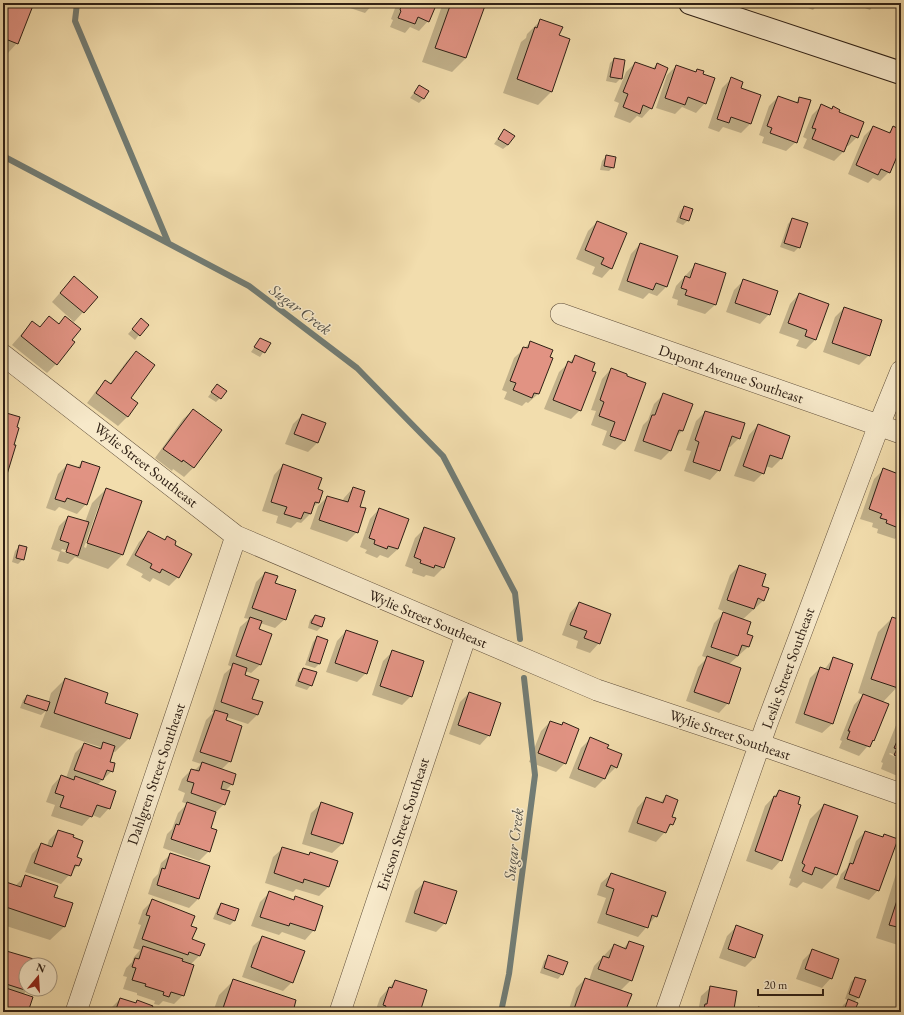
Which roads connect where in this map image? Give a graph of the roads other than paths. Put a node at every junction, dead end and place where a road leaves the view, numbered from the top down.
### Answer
1 (690, 3) edge
2 (901, 73) edge
3 (561, 314) dead end
4 (3, 355) edge
5 (901, 371) edge
6 (878, 425) junction
7 (901, 433) edge
8 (236, 536) junction
9 (466, 635) junction
10 (760, 745) junction
11 (901, 794) edge
12 (76, 1012) edge
13 (340, 1012) edge
14 (666, 1012) edge

1 - 2 street
3 - 6 street, Dupont Avenue Southeast
4 - 8 street, Wylie Street Southeast
5 - 6 street, Leslie Street Southeast
6 - 7 street, Dupont Avenue Southeast
6 - 10 street, Leslie Street Southeast
8 - 9 street, Wylie Street Southeast
8 - 12 street, Dahlgren Street Southeast
9 - 10 street, Wylie Street Southeast
9 - 13 street, Ericson Street Southeast
10 - 11 street, Wylie Street Southeast
10 - 14 street, Leslie Street Southeast

